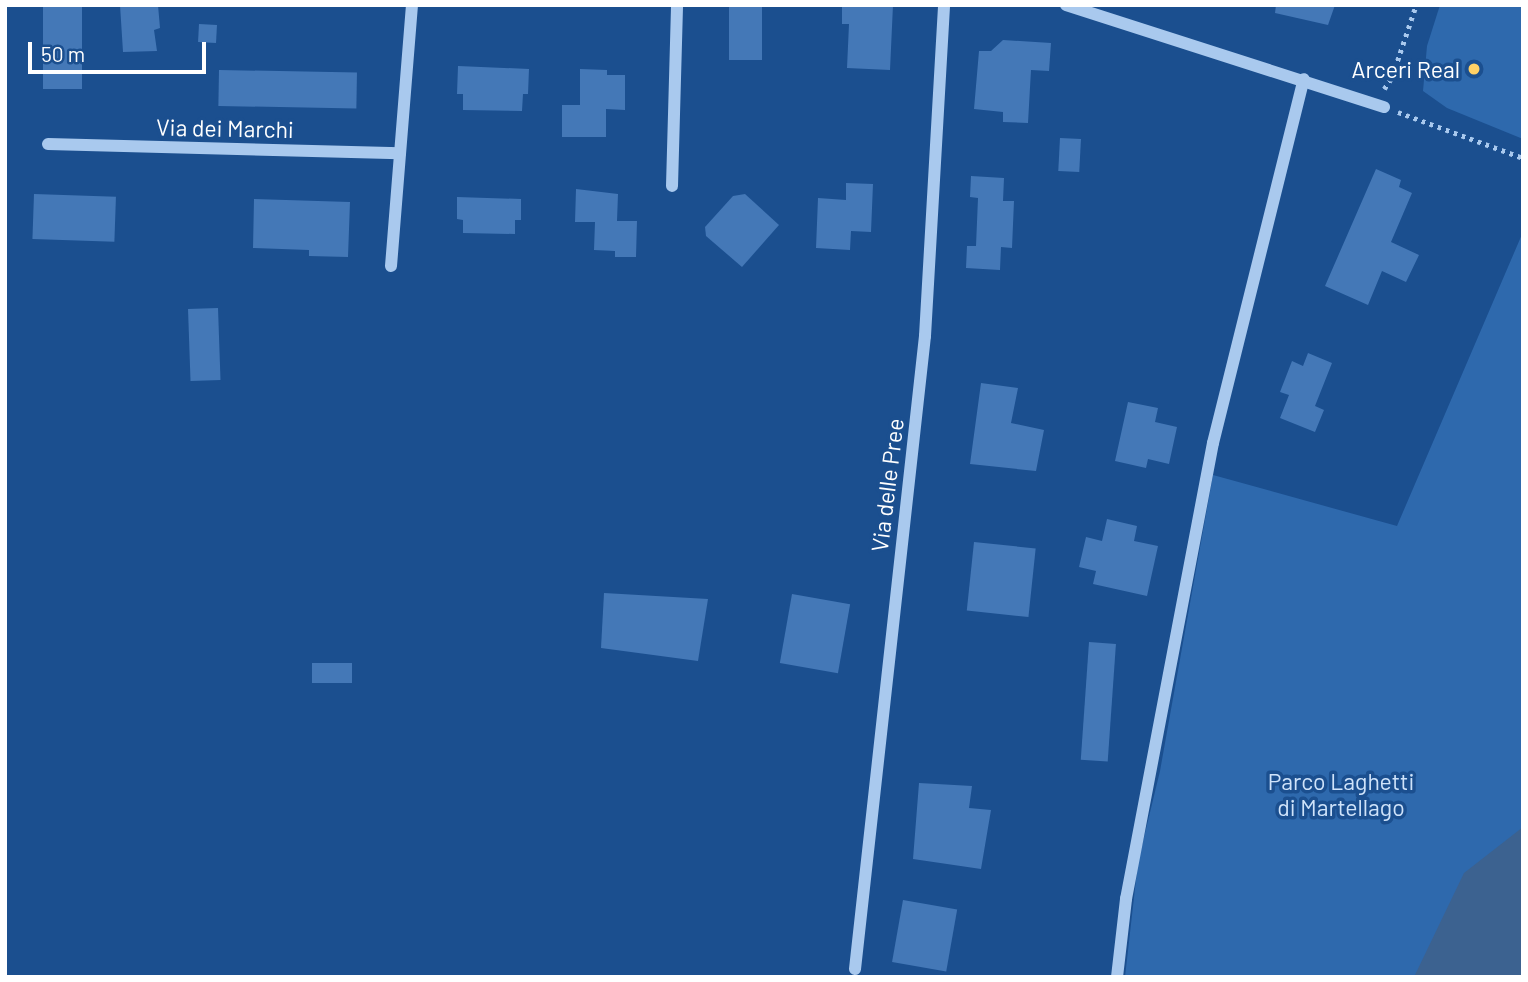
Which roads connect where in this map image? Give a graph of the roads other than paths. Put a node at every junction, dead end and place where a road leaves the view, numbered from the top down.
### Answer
1 (412, 5) edge
2 (677, 5) edge
3 (944, 5) edge
4 (1066, 5) edge
5 (1304, 79) junction
6 (1379, 105) road end
7 (48, 144) dead end
8 (400, 153) junction
9 (672, 186) dead end
10 (391, 266) dead end
11 (855, 969) dead end
12 (1117, 977) edge

1 - 8 street
2 - 9 street
3 - 11 street, Via delle Pree
4 - 5 street
5 - 6 street
5 - 12 street
7 - 8 street, Via dei Marchi
8 - 10 street

